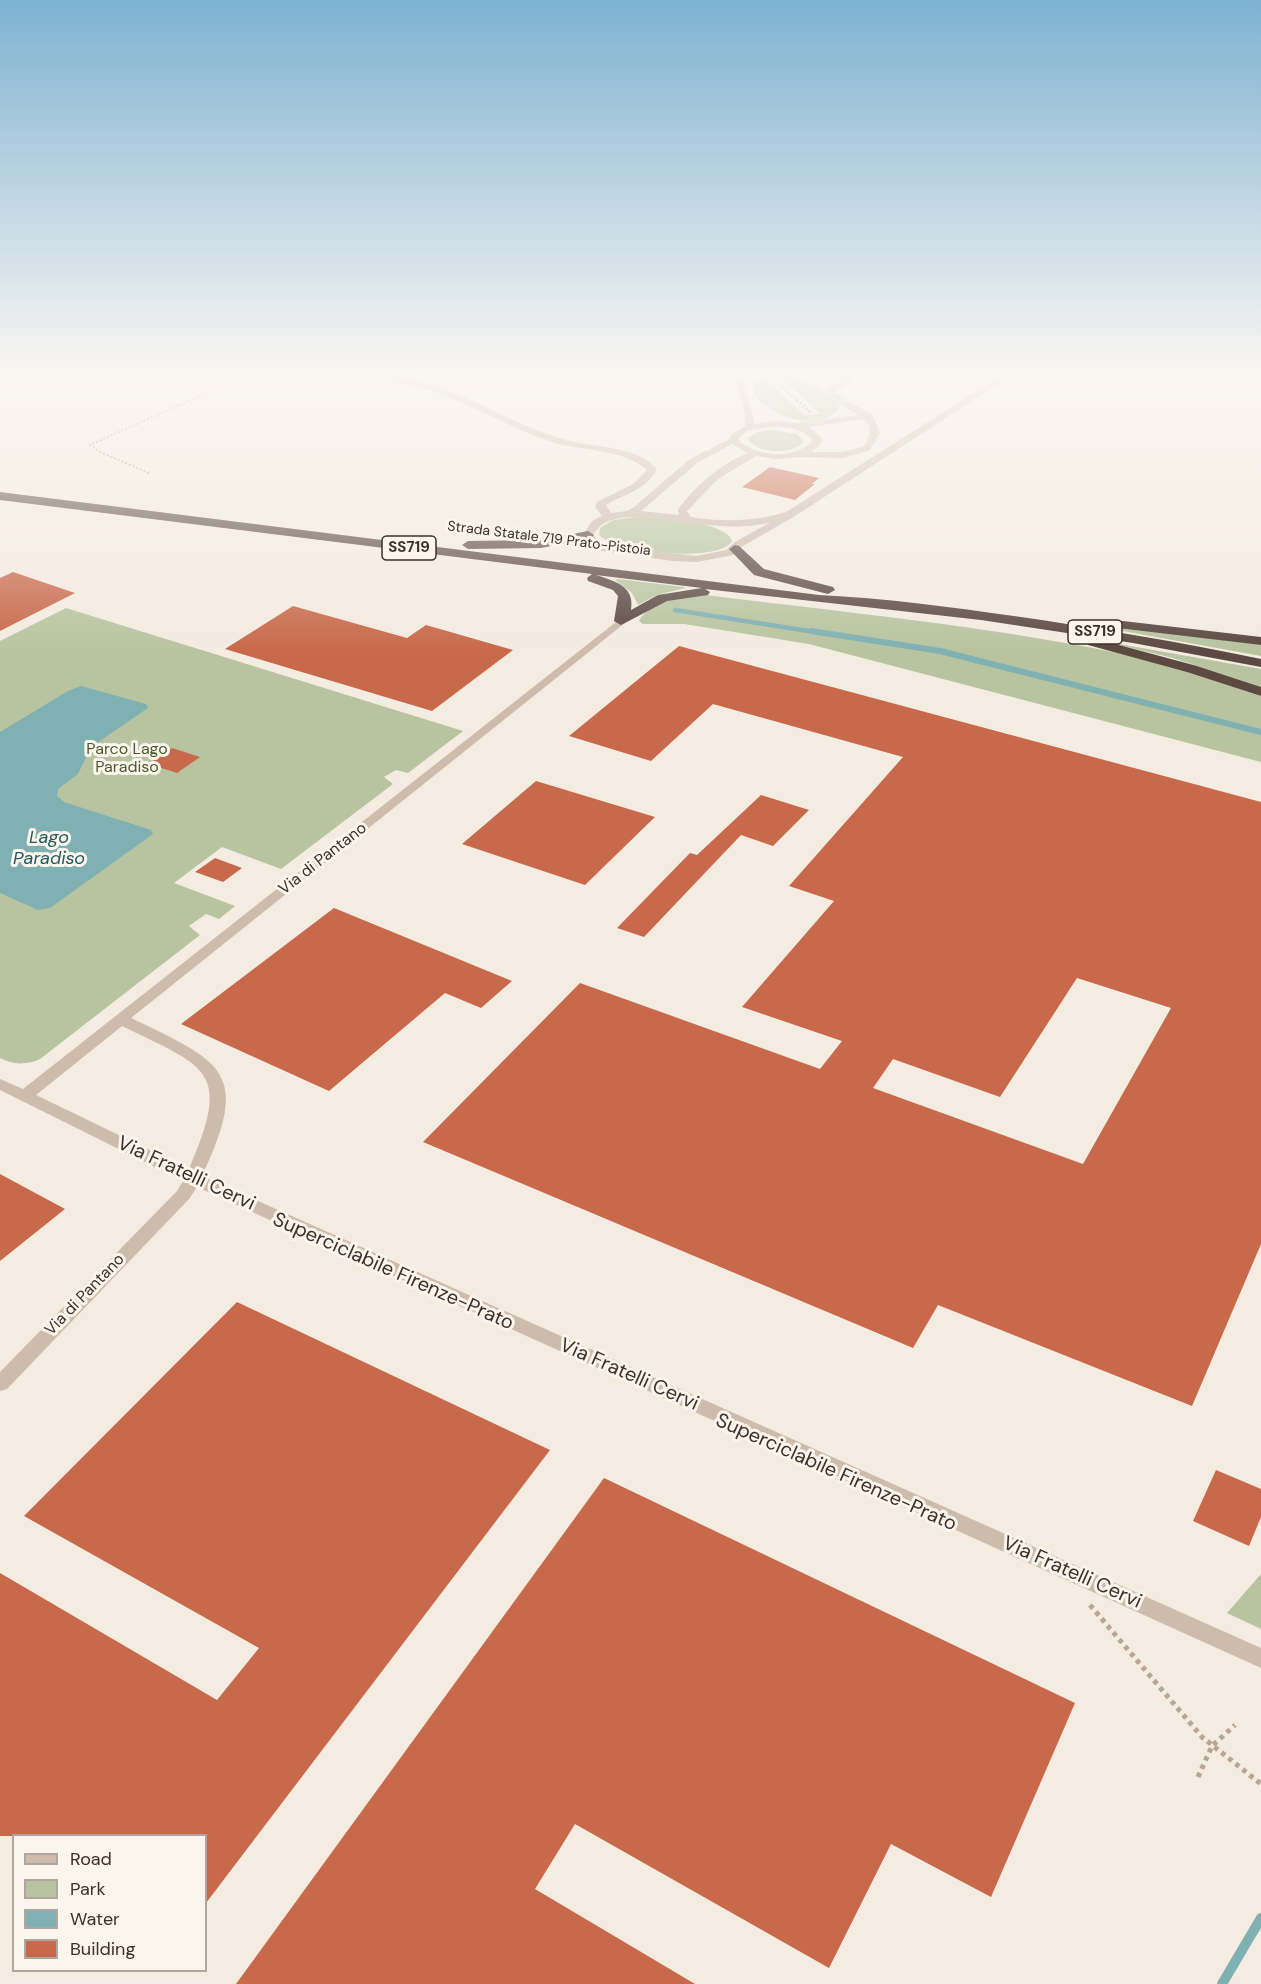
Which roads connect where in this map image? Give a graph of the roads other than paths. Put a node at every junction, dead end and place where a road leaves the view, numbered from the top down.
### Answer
1 (649, 466) edge
2 (688, 466) edge
3 (729, 466) edge
4 (866, 466) edge
5 (0, 487) edge
6 (0, 496) edge
7 (630, 513) junction
8 (791, 514) junction
9 (608, 516) junction
10 (687, 519) junction
11 (723, 525) junction
12 (588, 535) junction
13 (466, 545) junction
14 (737, 546) junction
15 (545, 565) junction
16 (842, 593) junction
17 (819, 599) junction
18 (878, 601) junction
19 (927, 608) junction
20 (621, 621) junction
21 (1261, 642) edge
22 (1261, 663) edge
23 (1261, 692) edge
24 (120, 1019) junction
25 (0, 1084) edge
26 (25, 1096) junction
27 (194, 1179) junction
28 (0, 1384) edge
29 (1261, 1658) edge

1 - 9 street
2 - 7 street
3 - 10 street
4 - 8 street
5 - 13 highway, Strada Statale 719 Prato-Pistoia / SS719
6 - 15 highway, Strada Statale 719 Prato-Pistoia / SS719
7 - 9 street
7 - 10 street
8 - 11 street
8 - 14 street
9 - 12 street
10 - 11 street
11 - 14 street
12 - 13 highway
12 - 14 street
13 - 16 highway, Strada Statale 719 Prato-Pistoia / SS719
14 - 16 highway
15 - 17 highway, Strada Statale 719 Prato-Pistoia / SS719
15 - 20 highway
16 - 18 highway, Strada Statale 719 Prato-Pistoia / SS719
17 - 18 highway, Strada Statale 719 Prato-Pistoia / SS719
17 - 20 highway
18 - 19 highway, Strada Statale 719 Prato-Pistoia / SS719
19 - 21 highway
19 - 22 highway, Strada Statale 719 Prato-Pistoia / SS719
19 - 23 highway
20 - 24 street, Via di Pantano
24 - 26 street, Via di Pantano
24 - 27 street, Via di Pantano
25 - 26 street, Via Fratelli Cervi
26 - 27 street, Via Fratelli Cervi
27 - 28 street, Via di Pantano
27 - 29 street, Via Fratelli Cervi

